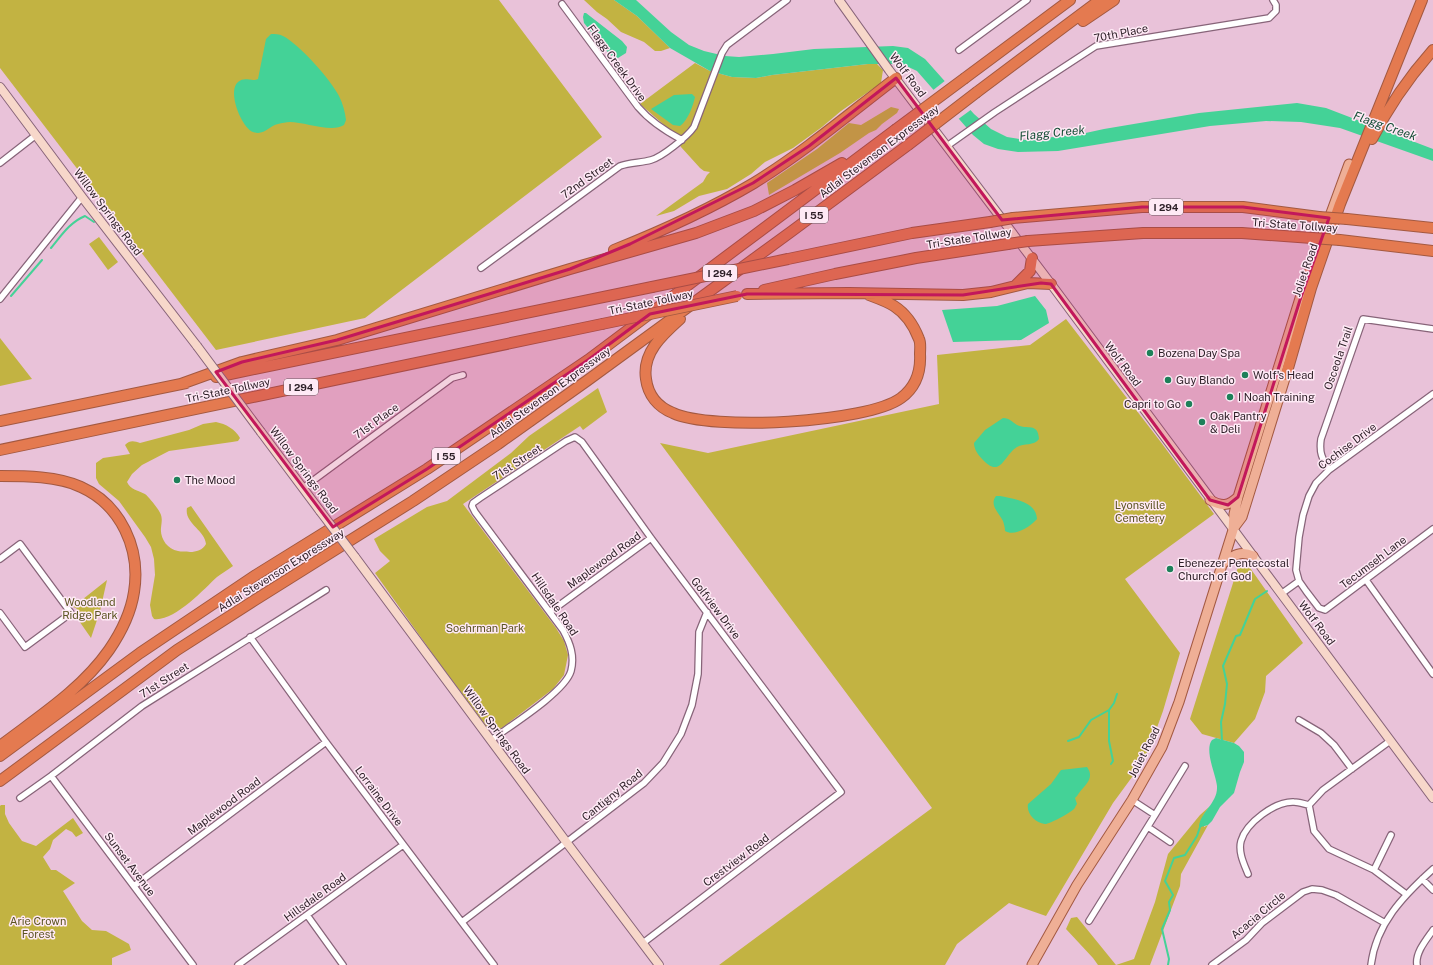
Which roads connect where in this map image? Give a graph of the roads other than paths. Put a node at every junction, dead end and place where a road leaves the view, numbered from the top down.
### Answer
1 (787, 0) edge
2 (839, 0) edge
3 (1026, 0) edge
4 (1070, 0) edge
5 (1100, 0) edge
6 (1114, 0) edge
7 (1273, 0) edge
8 (1416, 0) edge
9 (1422, 0) edge
10 (562, 4) dead end
11 (960, 50) dead end
12 (1433, 50) edge
13 (896, 78) junction
14 (991, 81) junction
15 (0, 87) edge
16 (1374, 119) junction
17 (36, 135) junction
18 (682, 140) junction
19 (882, 140) junction
20 (1364, 141) junction
21 (947, 146) junction
22 (0, 163) edge
23 (1349, 164) joint
24 (82, 197) junction
25 (1433, 228) edge
26 (1433, 251) edge
27 (1032, 258) junction
28 (480, 268) dead end
29 (570, 269) junction
30 (719, 284) junction
31 (1051, 284) junction
32 (1014, 286) junction
33 (742, 295) junction
34 (869, 295) junction
35 (0, 298) edge
36 (1433, 329) edge
37 (463, 375) dead end
38 (1286, 375) joint
39 (181, 384) junction
40 (1433, 394) edge
41 (0, 421) edge
42 (575, 437) joint
43 (0, 450) edge
44 (1330, 470) junction
45 (0, 476) edge
46 (303, 488) junction
47 (1238, 498) junction
48 (1210, 500) junction
49 (472, 506) joint
50 (1433, 529) edge
51 (1232, 530) junction
52 (651, 538) junction
53 (1253, 556) junction
54 (0, 559) edge
55 (1222, 564) junction
56 (1366, 580) junction
57 (1299, 581) junction
58 (326, 590) dead end
59 (1281, 594) junction
60 (550, 612) junction
61 (707, 612) junction
62 (0, 613) edge
63 (250, 637) junction
64 (1433, 674) edge
65 (1299, 720) dead end
66 (491, 740) junction
67 (326, 742) junction
68 (1390, 742) junction
69 (0, 746) edge
70 (0, 756) edge
71 (1184, 766) dead end
72 (1352, 769) junction
73 (51, 776) junction
74 (0, 781) edge
75 (1430, 789) edge
76 (841, 792) joint
77 (20, 798) dead end
78 (1433, 798) edge
79 (1132, 800) junction
80 (1309, 805) junction
81 (1155, 815) junction
82 (1148, 827) junction
83 (1391, 835) dead end
84 (1170, 842) dead end
85 (567, 843) junction
86 (403, 845) junction
87 (1433, 869) edge
88 (1374, 870) junction
89 (1248, 874) dead end
90 (1422, 879) junction
91 (134, 886) junction
92 (1433, 890) edge
93 (1406, 894) junction
94 (307, 915) junction
95 (1089, 921) dead end
96 (462, 922) junction
97 (1385, 923) junction
98 (1433, 930) edge
99 (643, 943) junction
100 (193, 965) edge
101 (238, 965) edge
102 (343, 965) edge
103 (494, 965) edge
104 (660, 965) edge
105 (1032, 965) edge
106 (1212, 965) edge
107 (1372, 965) edge
108 (1417, 965) edge

1 - 18 street, 72nd Street
2 - 13 main road, Wolf Road
3 - 11 street
4 - 19 highway, Adlai Stevenson Expressway / I 55, bridge
5 - 14 highway, Adlai Stevenson Expressway / I 55
6 - 14 highway
7 - 21 street, 70th Place
8 - 16 highway, Joliet Road
9 - 16 highway, Joliet Road
10 - 18 street, Flagg Creek Drive
12 - 16 highway
13 - 21 main road, Wolf Road
13 - 29 highway
14 - 30 highway, Adlai Stevenson Expressway / I 55, bridge
15 - 17 main road, Willow Springs Road
16 - 20 highway
16 - 20 highway, Joliet Road
17 - 22 street
17 - 24 main road, Willow Springs Road
18 - 28 street, 72nd Street
19 - 29 highway
19 - 70 highway, Adlai Stevenson Expressway / I 55
20 - 23 highway, Joliet Road
20 - 38 highway, Joliet Road
21 - 27 main road, Wolf Road
23 - 47 main road, Joliet Road
24 - 35 street
24 - 46 main road, Willow Springs Road, bridge
25 - 39 highway, Tri-State Tollway / I 294, bridge
26 - 33 highway, Tri-State Tollway / I 294, bridge
27 - 31 main road, Wolf Road
27 - 32 highway
29 - 39 highway
30 - 34 highway
30 - 74 highway, Adlai Stevenson Expressway / I 55
31 - 32 highway
31 - 48 main road, Wolf Road
32 - 34 highway
33 - 34 highway
33 - 43 highway, Tri-State Tollway / I 294, bridge
36 - 44 street, Osceola Trail
37 - 46 street, 71st Place
38 - 51 main road, Joliet Road
39 - 41 highway, Tri-State Tollway / I 294
40 - 44 street, Cochise Drive
42 - 49 street, 71st Street
42 - 52 street, Golfview Drive
44 - 57 street, Cochise Drive
45 - 69 highway
46 - 66 main road, Willow Springs Road, bridge
47 - 48 main road
47 - 51 main road, Joliet Road
48 - 51 main road, Wolf Road
49 - 60 street, Hillsdale Road
50 - 56 street, Tecumseh Lane
51 - 53 main road, Wolf Road
51 - 55 main road, Joliet Road
52 - 60 street, Maplewood Road
52 - 61 street, Golfview Drive
53 - 55 main road
53 - 59 main road, Wolf Road
54 - 62 street
55 - 79 main road, Joliet Road
56 - 57 street, Tecumseh Lane
56 - 64 street
57 - 59 street
58 - 63 street, 71st Street
59 - 68 main road, Wolf Road
60 - 66 street, Hillsdale Road
61 - 76 street, Golfview Drive
61 - 85 street, Cantigny Road
63 - 67 street, Lorraine Drive
63 - 73 street, 71st Street
65 - 72 street
66 - 85 main road, Willow Springs Road
67 - 86 street, Lorraine Drive
67 - 91 street, Maplewood Road
68 - 72 street
68 - 75 main road, Wolf Road
71 - 81 street
72 - 80 street
73 - 77 street, 71st Street
73 - 91 street, Sunset Avenue
75 - 78 main road, Wolf Road
76 - 99 street, Crestview Road
79 - 81 street
79 - 105 main road, Joliet Road
80 - 88 street
80 - 89 street
81 - 82 street
82 - 84 street
82 - 95 street
83 - 88 street
85 - 96 street, Cantigny Road
85 - 99 main road, Willow Springs Road
86 - 94 street, Hillsdale Road
86 - 96 street, Lorraine Drive
87 - 90 street
88 - 93 street
90 - 92 street
90 - 93 street
91 - 100 street, Sunset Avenue
93 - 97 street
94 - 101 street, Hillsdale Road
94 - 102 street
96 - 103 street, Lorraine Drive
97 - 106 street, Acacia Circle
97 - 107 street
98 - 108 street
99 - 104 main road, Willow Springs Road

